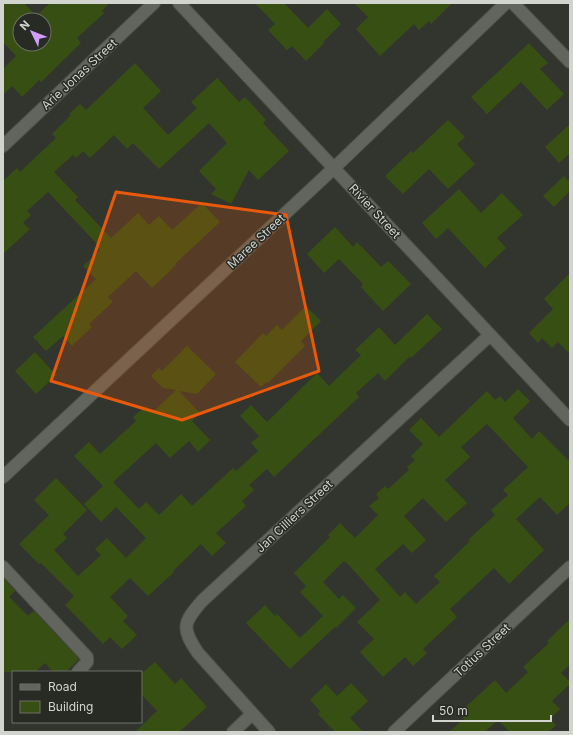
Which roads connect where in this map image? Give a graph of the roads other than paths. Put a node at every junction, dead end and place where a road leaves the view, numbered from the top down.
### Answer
1 (154, 3) edge
2 (179, 3) edge
3 (506, 3) edge
4 (513, 3) edge
5 (570, 62) edge
6 (3, 146) edge
7 (334, 168) junction
8 (490, 335) junction
9 (570, 420) edge
10 (3, 477) edge
11 (3, 567) edge
12 (570, 567) edge
13 (79, 671) edge
14 (252, 714) junction
15 (233, 732) edge
16 (269, 732) edge
17 (394, 732) edge

1 - 6 street, Arie Jonas Street
2 - 7 street, Rivier Street
3 - 7 street, Maree Street
4 - 5 street
7 - 8 street, Rivier Street
7 - 10 street, Maree Street
8 - 9 street, Rivier Street
8 - 14 street, Jan Cilliers Street
11 - 13 street
12 - 17 street, Totius Street
14 - 15 street
14 - 16 street

